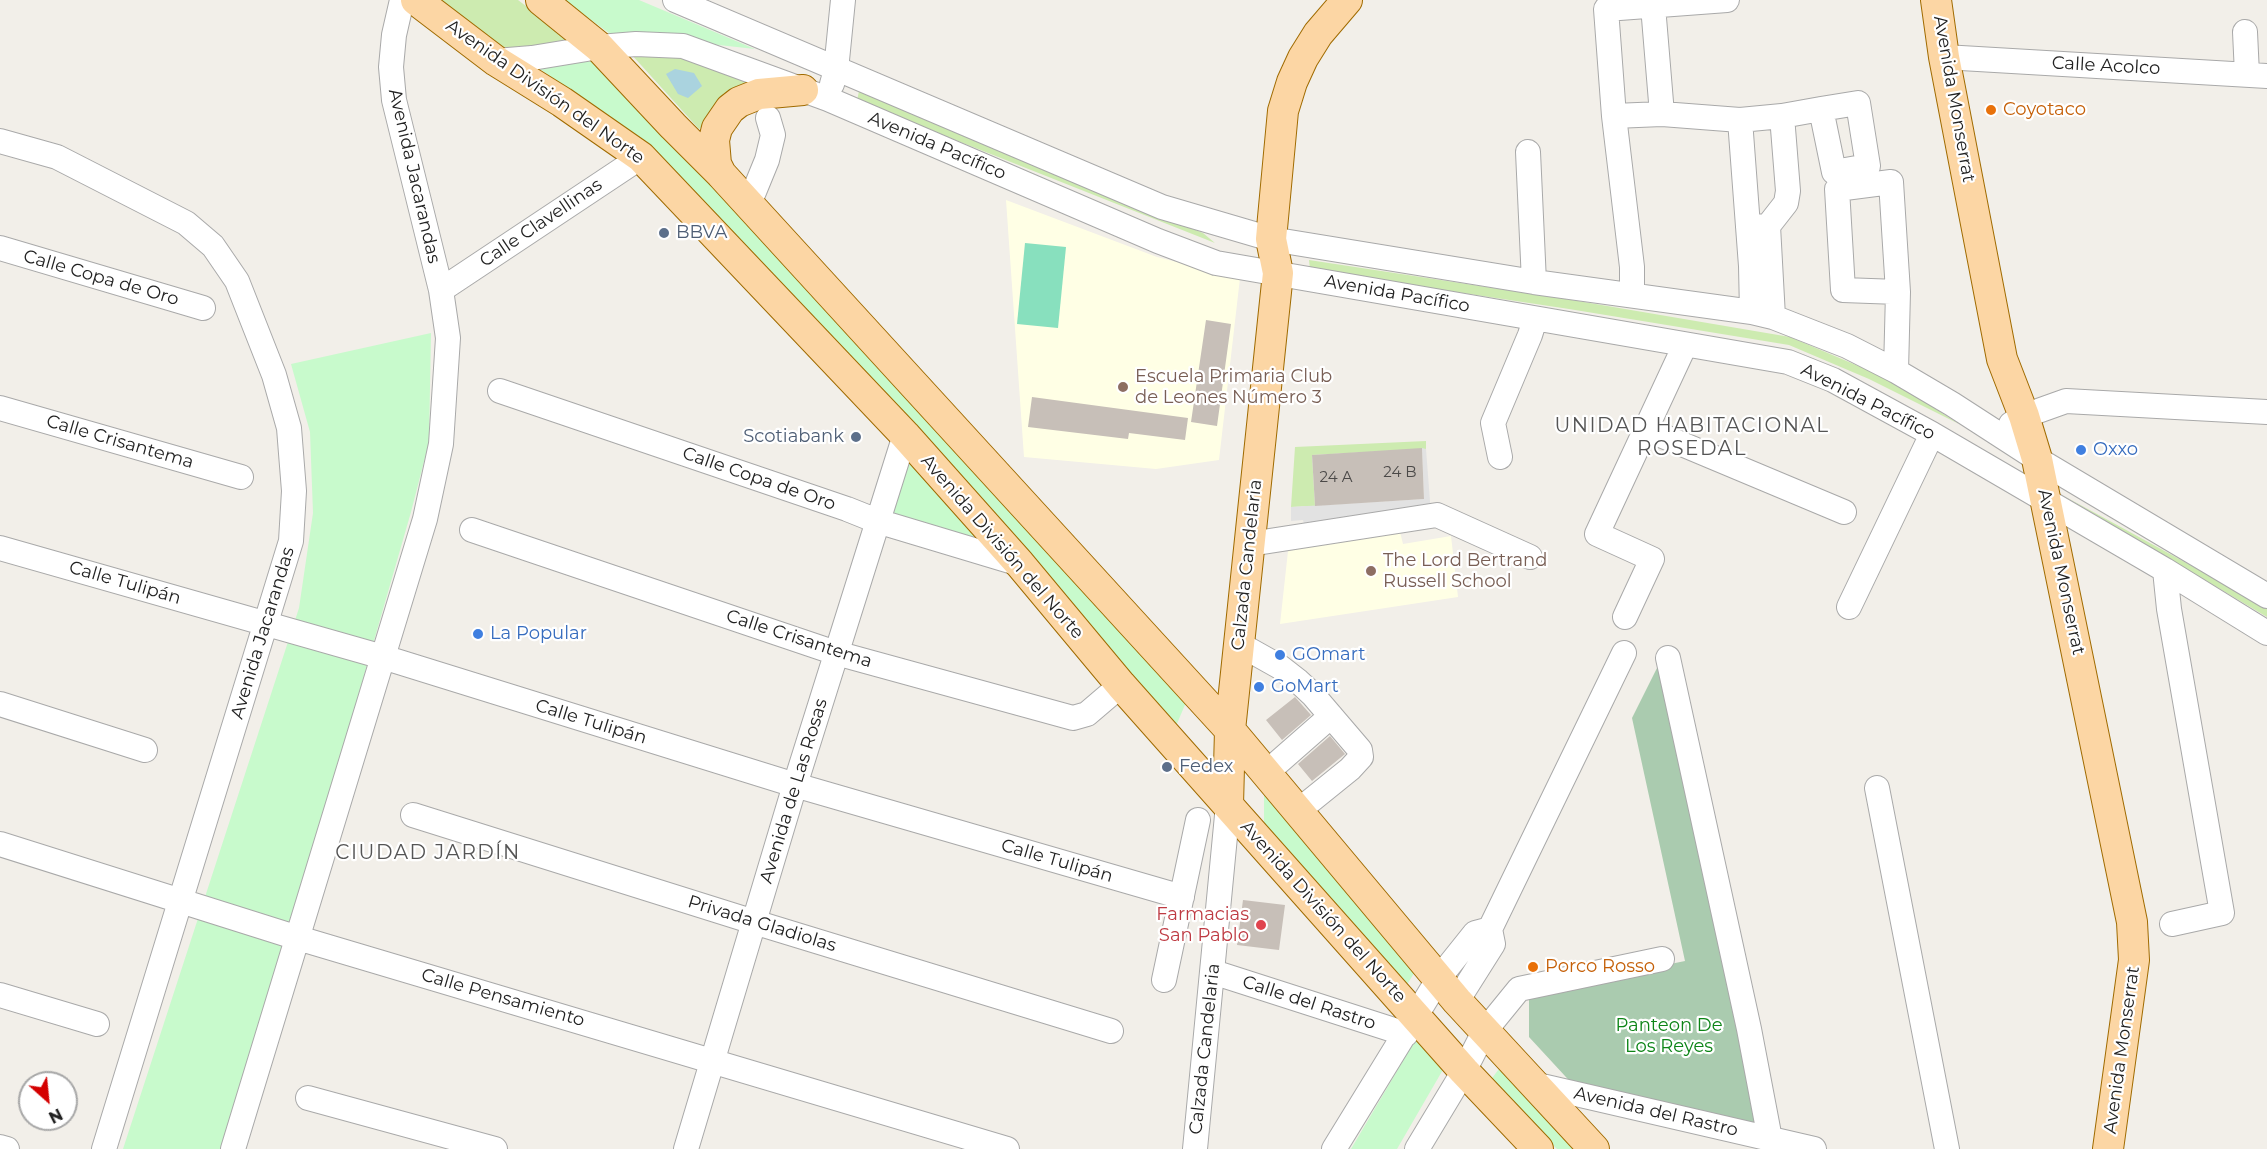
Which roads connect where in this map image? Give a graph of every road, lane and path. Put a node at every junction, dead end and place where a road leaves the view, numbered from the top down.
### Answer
1 (402, 0) edge
2 (416, 0) edge
3 (541, 0) edge
4 (675, 0) edge
5 (843, 0) edge
6 (1347, 0) edge
7 (1727, 0) edge
8 (1936, 0) edge
9 (1653, 6) junction
10 (2245, 32) dead end
11 (599, 47) junction
12 (1944, 57) junction
13 (496, 62) junction
14 (836, 70) junction
15 (2257, 75) edge
16 (816, 94) junction
17 (1821, 109) dead end
18 (1662, 114) junction
19 (1614, 116) junction
20 (1782, 116) junction
21 (768, 118) dead end
22 (1740, 120) junction
23 (0, 141) edge
24 (1528, 152) dead end
25 (641, 157) junction
26 (721, 174) junction
27 (748, 204) junction
28 (1758, 226) junction
29 (1271, 239) junction
30 (0, 248) edge
31 (1278, 273) junction
32 (1534, 282) junction
33 (441, 290) junction
34 (1898, 292) junction
35 (1632, 294) junction
36 (203, 308) dead end
37 (1763, 314) junction
38 (1535, 319) junction
39 (1684, 345) junction
40 (1896, 371) junction
41 (500, 391) dead end
42 (0, 408) edge
43 (2267, 412) edge
44 (2024, 416) junction
45 (1646, 429) junction
46 (1997, 433) junction
47 (1932, 434) junction
48 (905, 435) junction
49 (1500, 457) dead end
50 (2037, 459) junction
51 (1979, 461) junction
52 (241, 477) dead end
53 (2047, 502) junction
54 (1845, 512) dead end
55 (877, 521) junction
56 (472, 530) dead end
57 (1250, 544) junction
58 (0, 548) edge
59 (1530, 557) dead end
60 (1020, 564) junction
61 (2165, 570) junction
62 (2267, 596) edge
63 (1849, 607) dead end
64 (1625, 617) dead end
65 (267, 624) junction
66 (2267, 633) edge
67 (1239, 644) junction
68 (836, 653) junction
69 (1624, 653) dead end
70 (383, 657) junction
71 (1668, 658) dead end
72 (1121, 685) junction
73 (0, 704) edge
74 (1331, 716) junction
75 (1230, 730) junction
76 (145, 750) dead end
77 (1266, 773) junction
78 (795, 785) junction
79 (1877, 788) dead end
80 (1228, 805) junction
81 (1298, 811) junction
82 (413, 815) dead end
83 (1198, 820) dead end
84 (0, 844) edge
85 (1182, 897) junction
86 (181, 902) junction
87 (754, 922) junction
88 (2172, 924) dead end
89 (1490, 929) junction
90 (298, 938) junction
91 (1662, 959) dead end
92 (1213, 972) junction
93 (1439, 978) junction
94 (1164, 980) dead end
95 (0, 995) edge
96 (1457, 1001) junction
97 (98, 1024) dead end
98 (1411, 1025) junction
99 (1111, 1031) dead end
100 (1484, 1032) junction
101 (713, 1060) junction
102 (1464, 1071) junction
103 (1533, 1084) junction
104 (308, 1098) dead end
105 (1770, 1138) junction
106 (0, 1147) edge
107 (7, 1149) edge
108 (104, 1149) edge
109 (233, 1149) edge
110 (495, 1149) edge
111 (686, 1149) edge
112 (1007, 1149) edge
113 (1195, 1149) edge
114 (1334, 1149) edge
115 (1417, 1149) edge
116 (1538, 1149) edge
117 (1594, 1149) edge
118 (1814, 1149) edge
119 (1947, 1149) edge
120 (2108, 1149) edge

1 - 33 street, Avenida Jacarandas
2 - 13 main road, Avenida División del Norte
3 - 11 main road
4 - 14 street, Avenida Pacífico
5 - 14 street
6 - 29 main road, Calzada Candelaria
7 - 9 street
8 - 12 main road, Avenida Monserrat
9 - 18 street
9 - 19 street
10 - 15 street
11 - 13 street, Avenida Pacífico
11 - 16 street, Avenida Pacífico
11 - 26 main road
12 - 15 street, Calle Acolco
12 - 44 main road, Avenida Monserrat
13 - 25 main road, Avenida División del Norte
14 - 16 street
14 - 29 street, Avenida Pacífico
16 - 26 main road
16 - 31 street, Avenida Pacífico
17 - 20 street
18 - 19 street
18 - 22 street
19 - 35 street
20 - 22 street
20 - 28 street
21 - 27 street
22 - 28 street
23 - 65 street, Avenida Jacarandas
24 - 32 street
25 - 33 street, Calle Clavellinas
25 - 48 main road, Avenida División del Norte
26 - 27 main road
27 - 75 main road
28 - 37 street
29 - 31 main road, Calzada Candelaria
29 - 32 street, Avenida Pacífico
30 - 36 street, Calle Copa de Oro
31 - 38 street, Avenida Pacífico
31 - 57 main road, Calzada Candelaria
32 - 35 street, Avenida Pacífico
33 - 70 street, Avenida Jacarandas
34 - 34 street
34 - 40 street
35 - 37 street, Avenida Pacífico
37 - 40 street, Avenida Pacífico
38 - 39 street, Avenida Pacífico
38 - 49 street
39 - 45 street
39 - 47 street, Avenida Pacífico
40 - 46 street, Avenida Pacífico
41 - 55 street, Calle Copa de Oro
42 - 52 street, Calle Crisantema
43 - 44 street
44 - 46 street
44 - 50 main road, Avenida Monserrat
45 - 54 street
45 - 64 street
46 - 50 street, Avenida Pacífico
46 - 51 street
47 - 51 street, Avenida Pacífico
47 - 63 street
48 - 55 street, Avenida de Las Rosas
48 - 60 main road, Avenida División del Norte
50 - 53 main road, Avenida Monserrat
50 - 62 street, Avenida Pacífico
51 - 53 street, Avenida Pacífico
53 - 61 street, Avenida Pacífico
53 - 120 main road, Avenida Monserrat
55 - 60 street, Calle Copa de Oro
55 - 68 street, Avenida de Las Rosas
56 - 68 street, Calle Crisantema
57 - 59 street
57 - 67 main road, Calzada Candelaria
58 - 65 street, Calle Tulipán
60 - 72 main road, Avenida División del Norte
61 - 66 street, Avenida Pacífico
61 - 88 street
65 - 70 street, Calle Tulipán
65 - 86 street, Avenida Jacarandas
67 - 74 street
67 - 75 main road, Calzada Candelaria
68 - 72 street, Calle Crisantema
68 - 78 street, Avenida de Las Rosas
69 - 89 street
70 - 78 street, Calle Tulipán
70 - 90 street, Avenida Jacarandas
71 - 105 street
72 - 80 main road, Avenida División del Norte
73 - 76 street
74 - 77 street
74 - 81 street
75 - 77 main road
75 - 80 main road, Calzada Candelaria
77 - 81 main road
78 - 85 street, Calle Tulipán
78 - 87 street, Avenida de Las Rosas
79 - 119 street
80 - 92 street, Calzada Candelaria
80 - 98 main road, Avenida División del Norte
81 - 93 main road
82 - 87 street, Privada Gladiolas
83 - 85 street
84 - 86 street, Calle Pensamiento
85 - 94 street
86 - 90 street, Calle Pensamiento
86 - 108 street, Avenida Jacarandas
87 - 99 street, Privada Gladiolas
87 - 101 street, Avenida de Las Rosas
89 - 93 street
89 - 96 street
90 - 101 street, Calle Pensamiento
90 - 109 street, Avenida Jacarandas
91 - 100 street
92 - 98 street, Calle del Rastro
92 - 113 street, Calzada Candelaria
93 - 96 main road
93 - 98 street
95 - 97 street
96 - 100 main road
98 - 102 main road, Avenida División del Norte
98 - 114 street
100 - 102 street
100 - 103 main road
101 - 111 street, Avenida de Las Rosas
101 - 112 street, Calle Pensamiento
102 - 115 street
102 - 116 main road, Avenida División del Norte
103 - 105 street, Avenida del Rastro
103 - 117 main road
104 - 110 street
105 - 118 street, Avenida del Rastro
106 - 107 street

